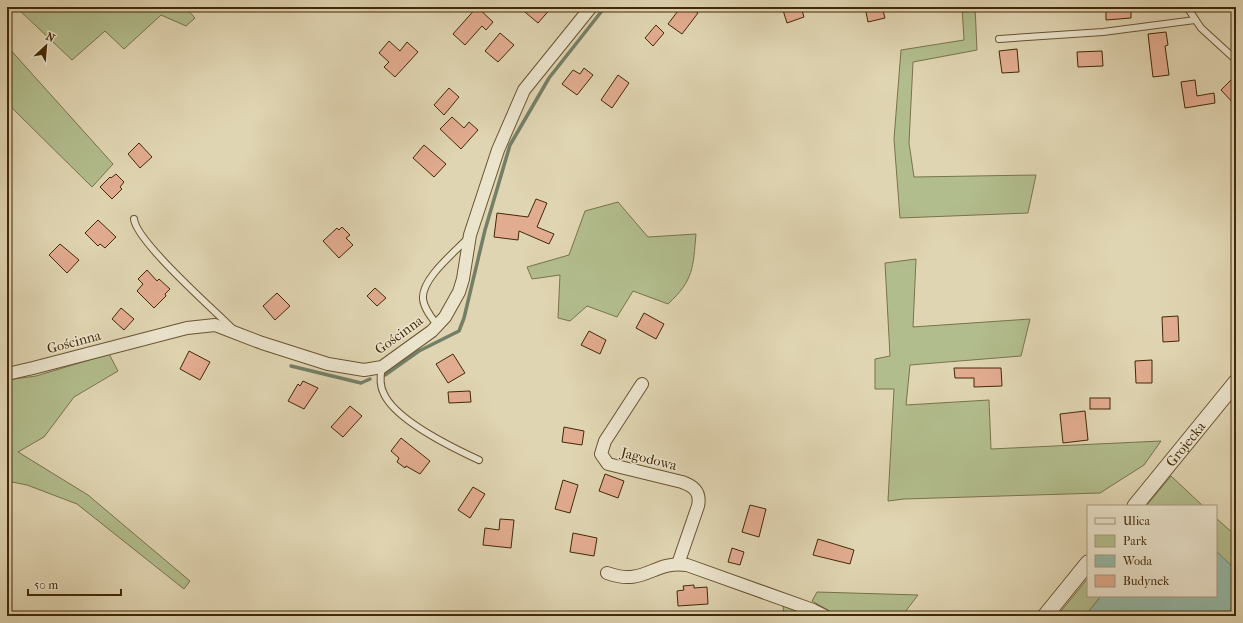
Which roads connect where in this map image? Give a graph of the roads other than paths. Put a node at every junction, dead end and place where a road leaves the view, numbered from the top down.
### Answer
1 (591, 7) edge
2 (1187, 7) edge
3 (1195, 20) junction
4 (999, 39) dead end
5 (1236, 60) edge
6 (134, 219) dead end
7 (470, 236) junction
8 (438, 326) junction
9 (237, 332) junction
10 (382, 367) junction
11 (7, 374) edge
12 (1236, 382) edge
13 (642, 384) dead end
14 (479, 460) dead end
15 (1136, 505) edge
16 (678, 564) junction
17 (1087, 564) edge
18 (607, 573) dead end
19 (825, 616) edge
20 (1045, 616) edge

1 - 7 street, Gościnna
2 - 3 lane
3 - 4 lane
3 - 5 lane
6 - 9 lane
7 - 8 street, Gościnna
7 - 8 lane
8 - 10 street, Gościnna
9 - 10 street, Gościnna
9 - 11 street, Gościnna
10 - 14 lane
12 - 15 street, Grojecka
13 - 16 street, Jagodowa
16 - 18 street
16 - 19 street
17 - 20 street

